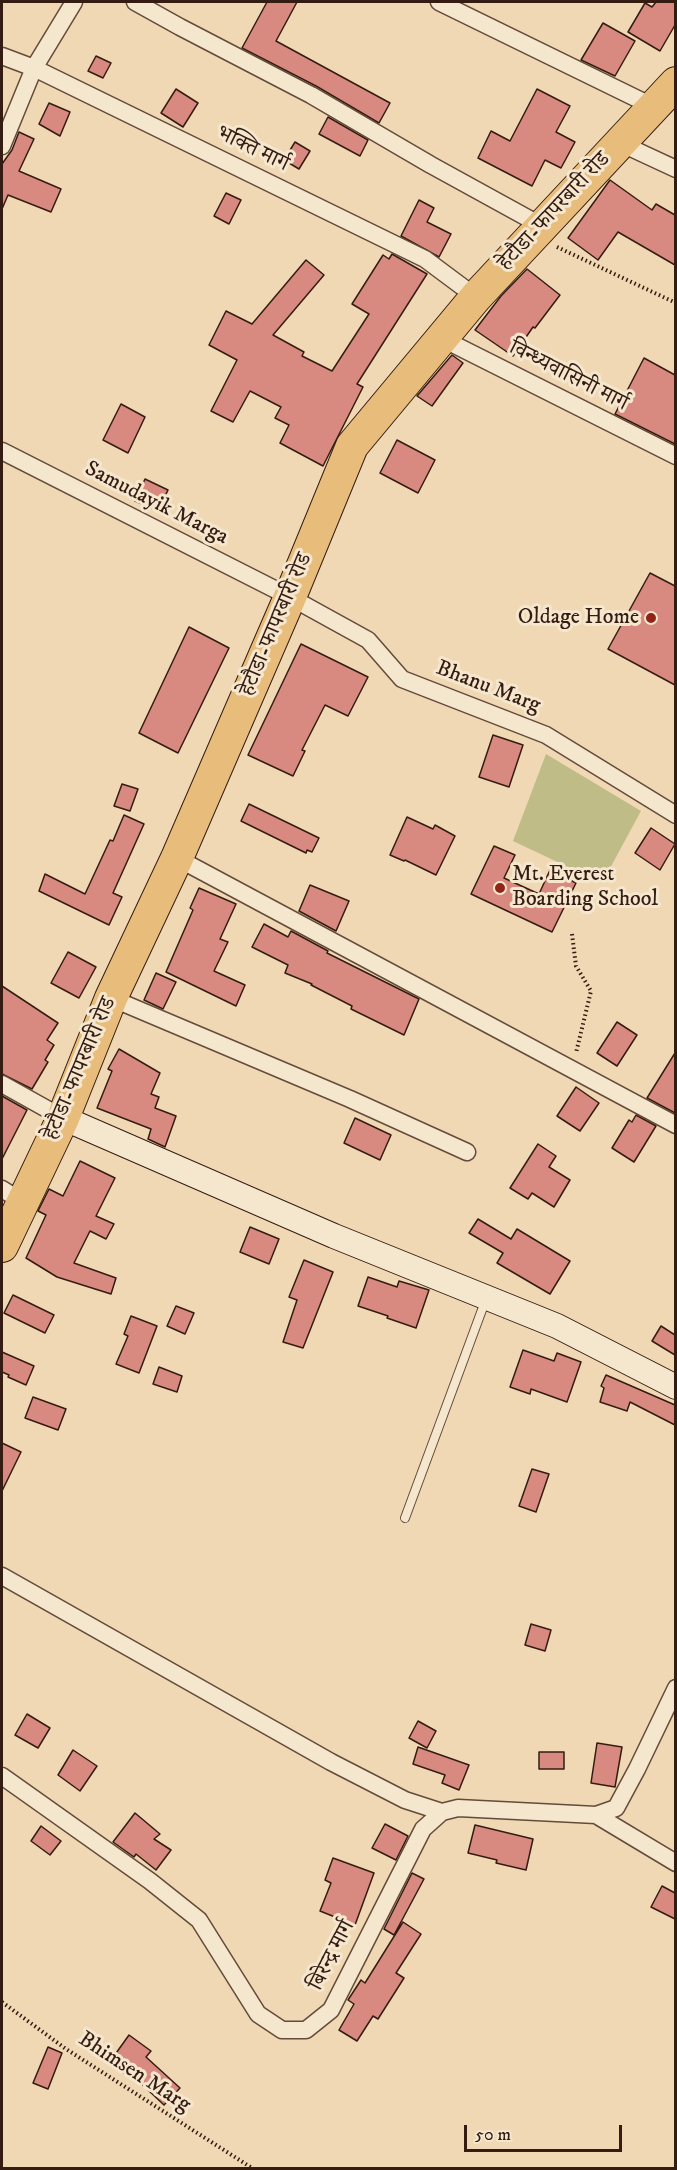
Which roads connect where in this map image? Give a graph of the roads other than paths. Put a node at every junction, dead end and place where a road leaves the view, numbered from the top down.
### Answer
1 (74, 2) edge
2 (135, 2) edge
3 (439, 2) edge
4 (2, 56) edge
5 (34, 68) junction
6 (675, 83) edge
7 (654, 107) junction
8 (620, 143) junction
9 (2, 146) edge
10 (675, 169) edge
11 (537, 231) junction
12 (476, 297) junction
13 (441, 338) junction
14 (2, 451) edge
15 (675, 456) edge
16 (290, 597) junction
17 (675, 815) edge
18 (177, 858) junction
19 (111, 998) junction
20 (2, 1084) edge
21 (63, 1118) junction
22 (675, 1125) edge
23 (467, 1152) dead end
24 (12, 1196) edge
25 (2, 1246) edge
26 (487, 1298) junction
27 (675, 1387) edge
28 (405, 1518) dead end
29 (2, 1576) edge
30 (675, 1688) edge
31 (2, 1776) edge
32 (442, 1812) junction
33 (596, 1815) junction
34 (675, 1863) edge

1 - 5 street
2 - 11 street
3 - 7 street
4 - 5 street, भक्ति मार्ग
5 - 9 street
5 - 12 street, भक्ति मार्ग
6 - 7 highway, हेटौडा-फापरबारी रोड
7 - 8 highway, हेटौडा-फापरबारी रोड
8 - 10 street
8 - 11 highway, हेटौडा-फापरबारी रोड
11 - 12 highway, हेटौडा-फापरबारी रोड
12 - 13 highway, हेटौडा-फापरबारी रोड
13 - 15 street, विन्ध्यवासिनी मार्ग
13 - 16 highway, हेटौडा-फापरबारी रोड
14 - 16 street, Samudayik Marga
16 - 17 street, Bhanu Marg
16 - 18 highway, हेटौडा-फापरबारी रोड
18 - 19 highway, हेटौडा-फापरबारी रोड
18 - 22 street
19 - 21 highway, हेटौडा-फापरबारी रोड
19 - 23 street
20 - 21 street
21 - 24 highway, हेटौडा-फापरबारी रोड
21 - 26 main road
24 - 25 highway, हेटौडा-फापरबारी रोड
26 - 27 main road
26 - 28 lane
29 - 32 street
30 - 33 street
31 - 32 street, बिरेन्द्र मार्ग
32 - 33 street
33 - 34 street

